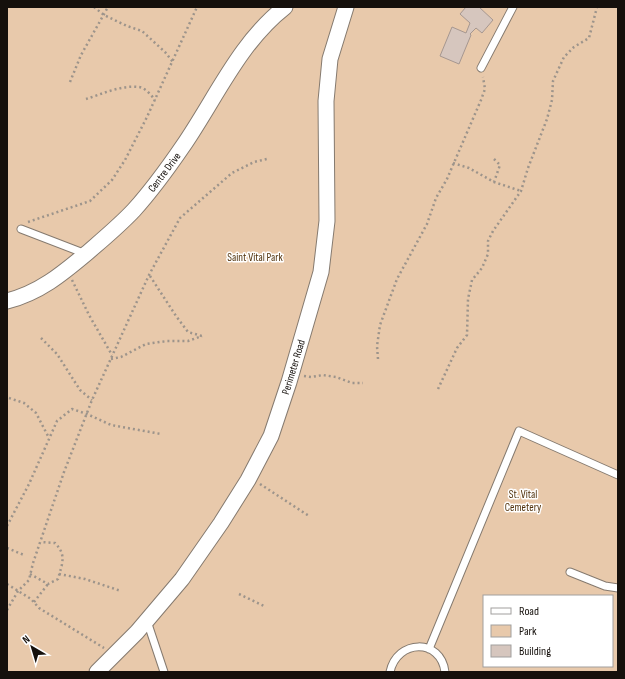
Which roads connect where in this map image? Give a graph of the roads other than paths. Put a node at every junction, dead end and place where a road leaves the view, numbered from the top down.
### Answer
1 (285, 7) edge
2 (346, 7) edge
3 (512, 7) edge
4 (481, 68) road end
5 (21, 227) road end
6 (86, 254) junction
7 (7, 301) edge
8 (618, 475) edge
9 (570, 572) dead end
10 (618, 588) edge
11 (147, 620) junction
12 (429, 649) junction
13 (97, 672) edge
14 (164, 672) edge
15 (390, 672) edge
16 (445, 672) edge

1 - 6 street, Centre Drive
2 - 11 street, Perimeter Road
3 - 4 lane
5 - 6 lane
6 - 7 street, Centre Drive
8 - 12 lane
9 - 10 lane
11 - 13 street, Perimeter Road
11 - 14 lane
12 - 15 lane
12 - 16 lane

